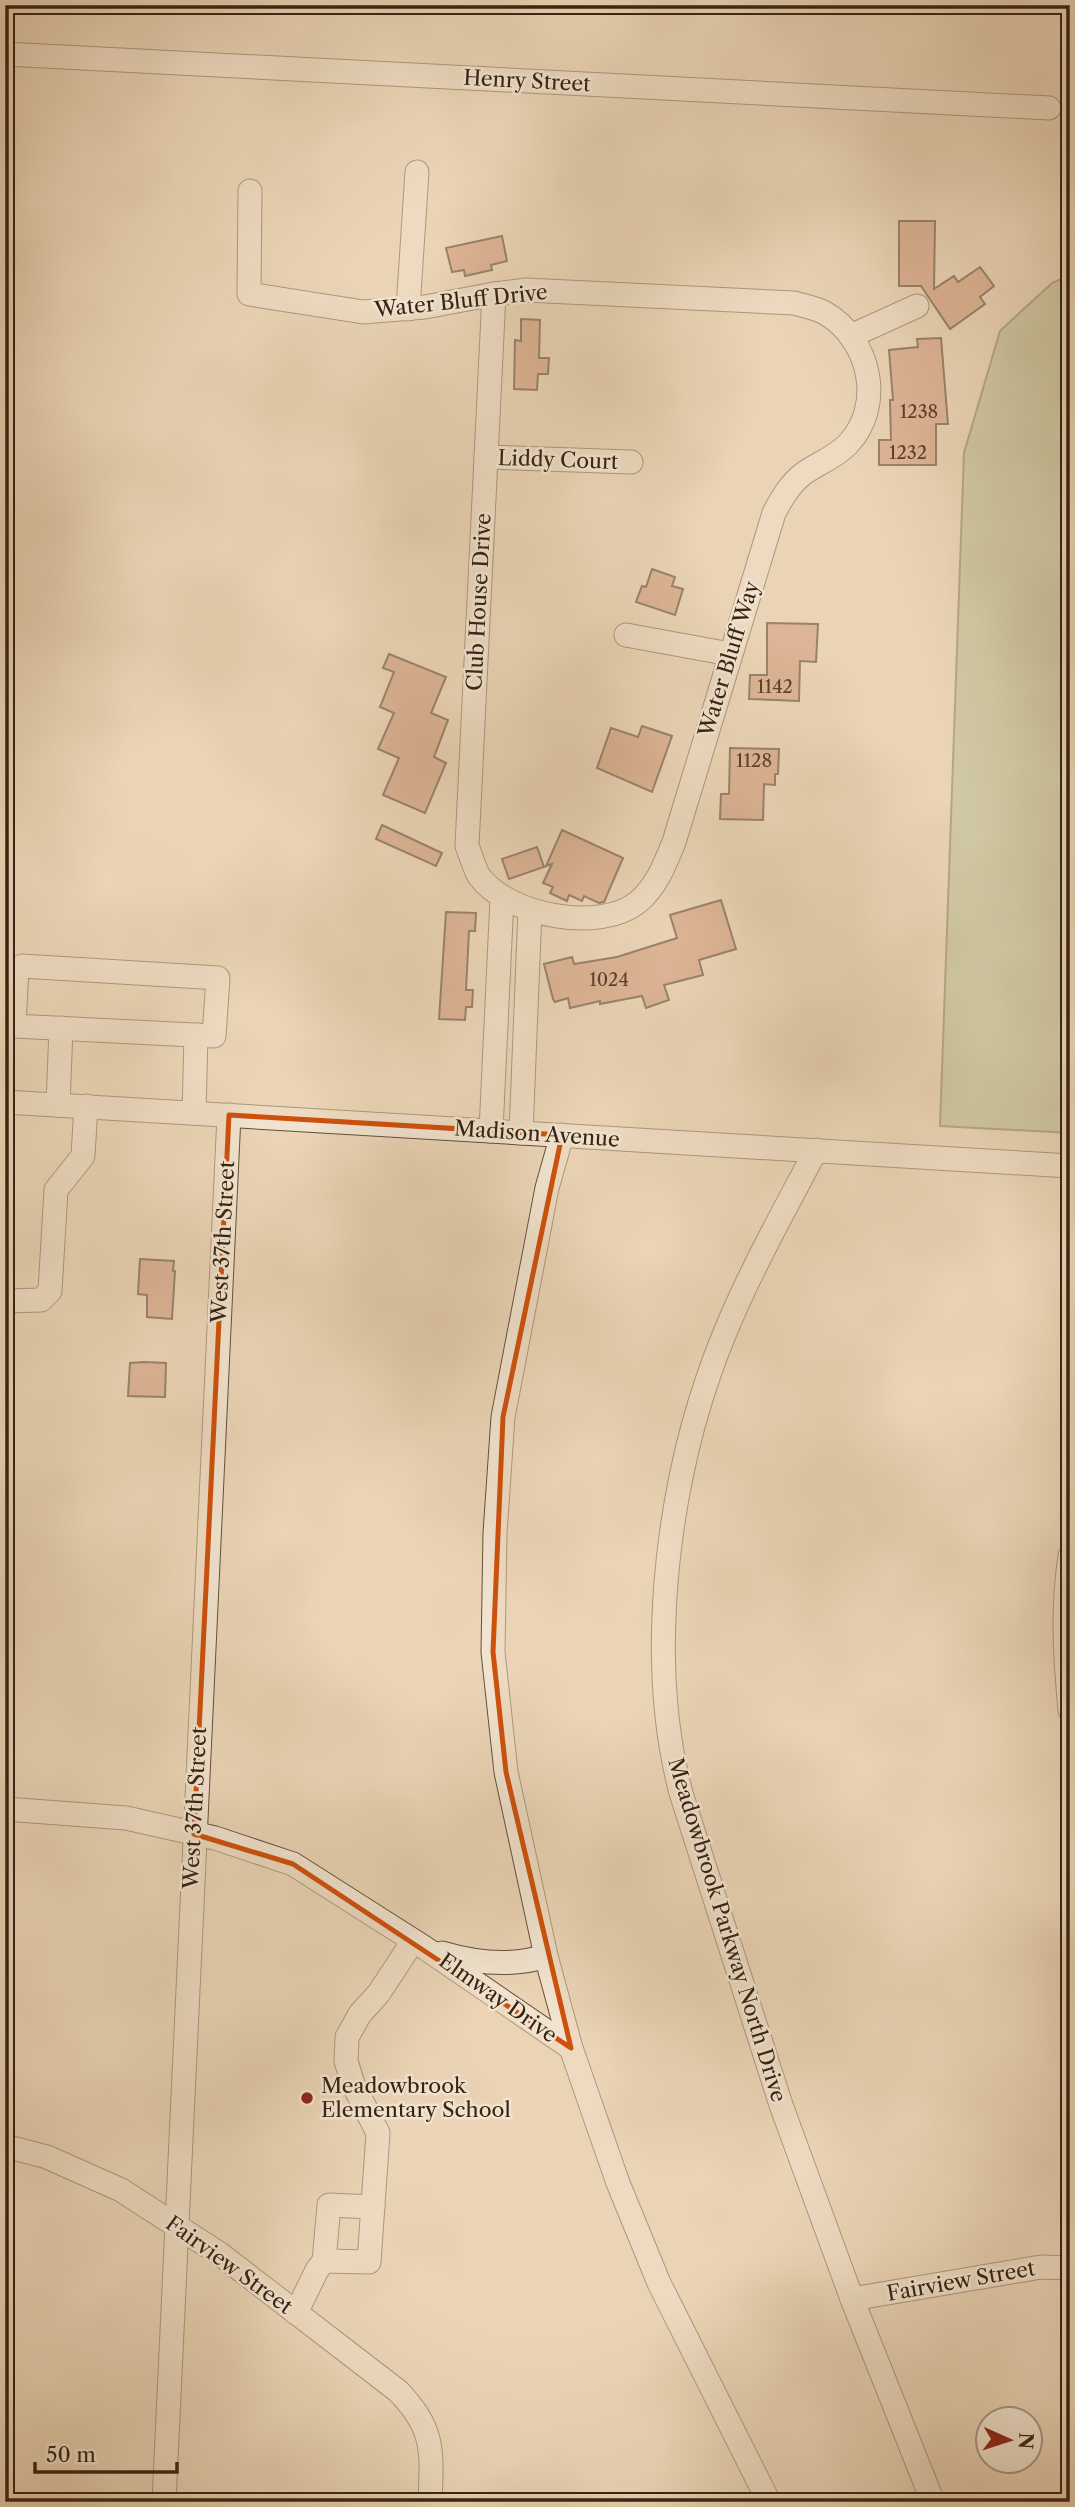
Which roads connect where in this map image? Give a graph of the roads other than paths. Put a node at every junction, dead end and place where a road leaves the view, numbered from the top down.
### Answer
1 (5, 54) edge
2 (1049, 108) dead end
3 (417, 172) dead end
4 (250, 191) dead end
5 (494, 293) junction
6 (917, 306) dead end
7 (408, 309) junction
8 (851, 336) junction
9 (486, 457) junction
10 (631, 462) dead end
11 (626, 635) dead end
12 (730, 654) junction
13 (502, 898) junction
14 (530, 910) junction
15 (11, 970) edge
16 (61, 1028) junction
17 (196, 1035) junction
18 (5, 1102) edge
19 (58, 1105) junction
20 (86, 1106) junction
21 (194, 1112) junction
22 (229, 1115) junction
23 (491, 1131) junction
24 (521, 1133) junction
25 (562, 1135) junction
26 (816, 1150) junction
27 (1070, 1166) edge
28 (5, 1301) edge
29 (1070, 1556) edge
30 (1070, 1710) edge
31 (5, 1809) edge
32 (194, 1834) junction
33 (419, 1944) junction
34 (546, 1956) junction
35 (571, 2048) junction
36 (5, 2146) edge
37 (373, 2207) junction
38 (176, 2226) junction
39 (324, 2261) junction
40 (1070, 2268) edge
41 (852, 2299) junction
42 (296, 2313) junction
43 (164, 2502) edge
44 (430, 2502) edge
45 (769, 2502) edge
46 (933, 2502) edge

1 - 2 street, Henry Street
3 - 7 street
4 - 7 street, Water Bluff Drive
5 - 7 street, Water Bluff Drive
5 - 8 street, Water Bluff Drive
5 - 9 street, Club House Drive
6 - 8 street
8 - 12 street, Water Bluff Way
9 - 10 street, Liddy Court
9 - 13 street, Club House Drive
11 - 12 street
12 - 14 street, Water Bluff Way
13 - 14 street, Club House Drive
13 - 23 street
14 - 24 street
15 - 16 street
15 - 17 street
16 - 17 street
16 - 19 street
17 - 21 street
18 - 19 street, Madison Avenue
19 - 20 street, Madison Avenue
20 - 21 street, Madison Avenue
20 - 28 street
21 - 22 street, Madison Avenue
22 - 23 street, Madison Avenue
22 - 32 street, West 37th Street
23 - 24 street, Madison Avenue
24 - 25 street, Madison Avenue
25 - 26 street, Madison Avenue
25 - 34 street
26 - 27 street, Madison Avenue
26 - 41 street, Meadowbrook Parkway North Drive
29 - 30 street
31 - 32 street, Elmway Drive
32 - 33 street, Elmway Drive
32 - 38 street, West 37th Street
33 - 34 street, Elmway Drive
33 - 35 street, Elmway Drive
33 - 37 street
34 - 35 street
35 - 45 street
36 - 38 street, Fairview Street
37 - 39 street
37 - 39 street
38 - 42 street, Fairview Street
38 - 43 street, West 37th Street
39 - 42 street
40 - 41 street, Fairview Street
41 - 46 street, Meadowbrook Parkway North Drive
42 - 44 street, Fairview Street

